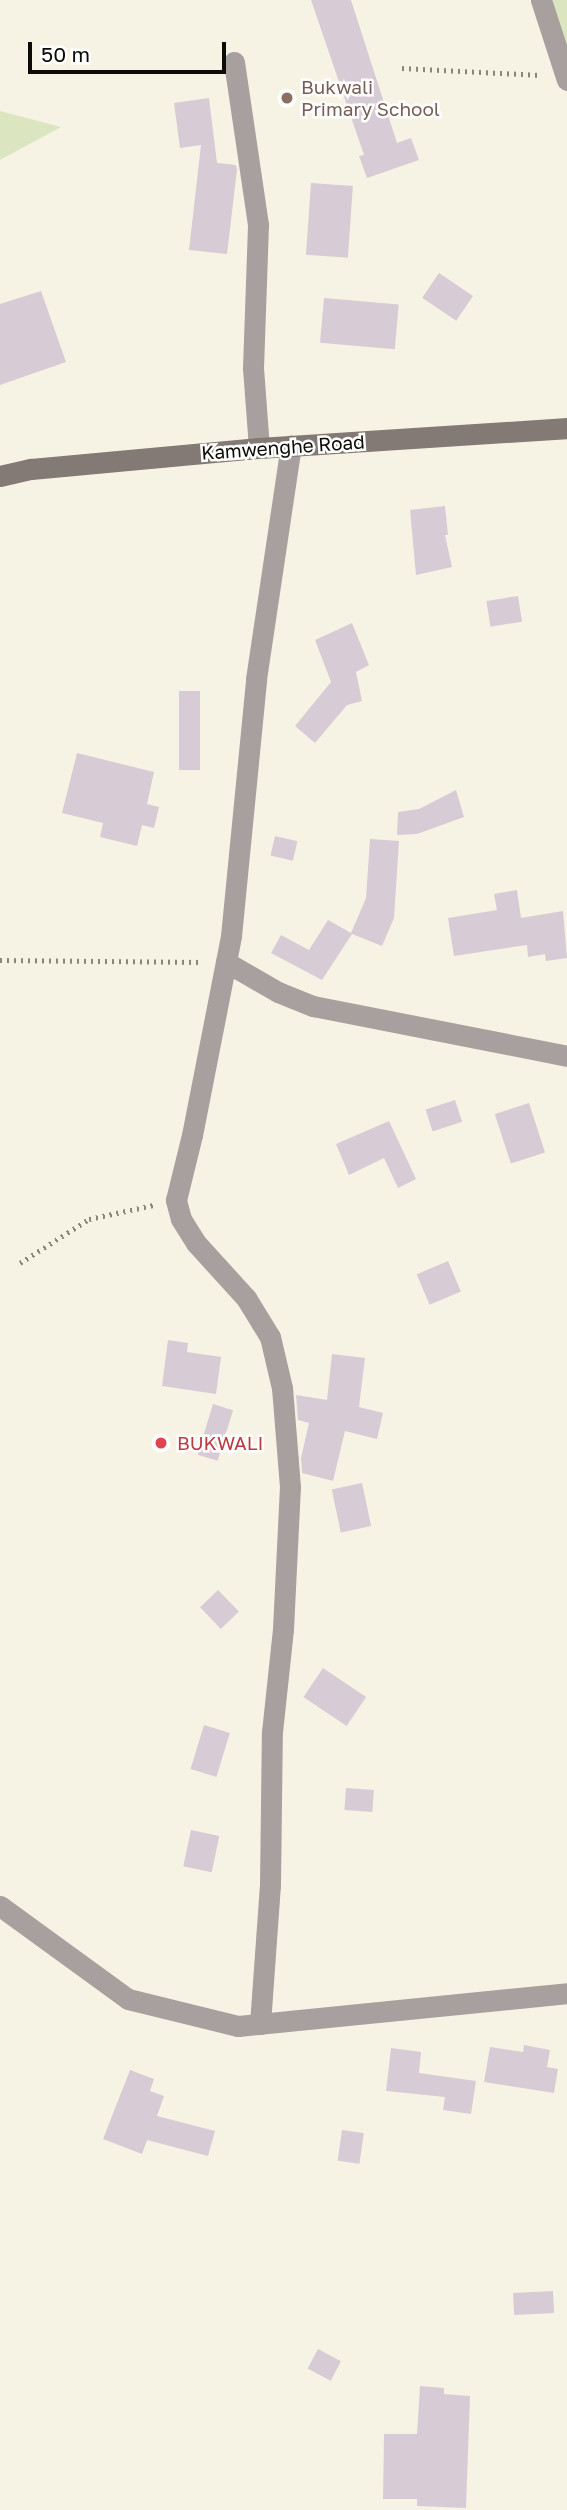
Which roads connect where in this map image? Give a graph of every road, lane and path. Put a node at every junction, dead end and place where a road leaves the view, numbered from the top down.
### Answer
1 (541, 0) edge
2 (234, 62) dead end
3 (401, 68) dead end
4 (566, 78) edge
5 (567, 428) edge
6 (291, 446) junction
7 (259, 448) junction
8 (0, 476) edge
9 (0, 960) edge
10 (226, 962) junction
11 (567, 1055) edge
12 (176, 1200) junction
13 (20, 1264) dead end
14 (0, 1906) edge
15 (567, 1993) edge
16 (260, 2024) junction

1 - 4 street
2 - 7 street
3 - 4 path
5 - 6 main road, Kamwenghe Road
6 - 7 main road, Kamwenghe Road
6 - 10 street
7 - 8 main road, Kamwenghe Road
9 - 10 path
10 - 11 street
10 - 12 street
12 - 13 path
12 - 16 street
14 - 16 street
15 - 16 street

